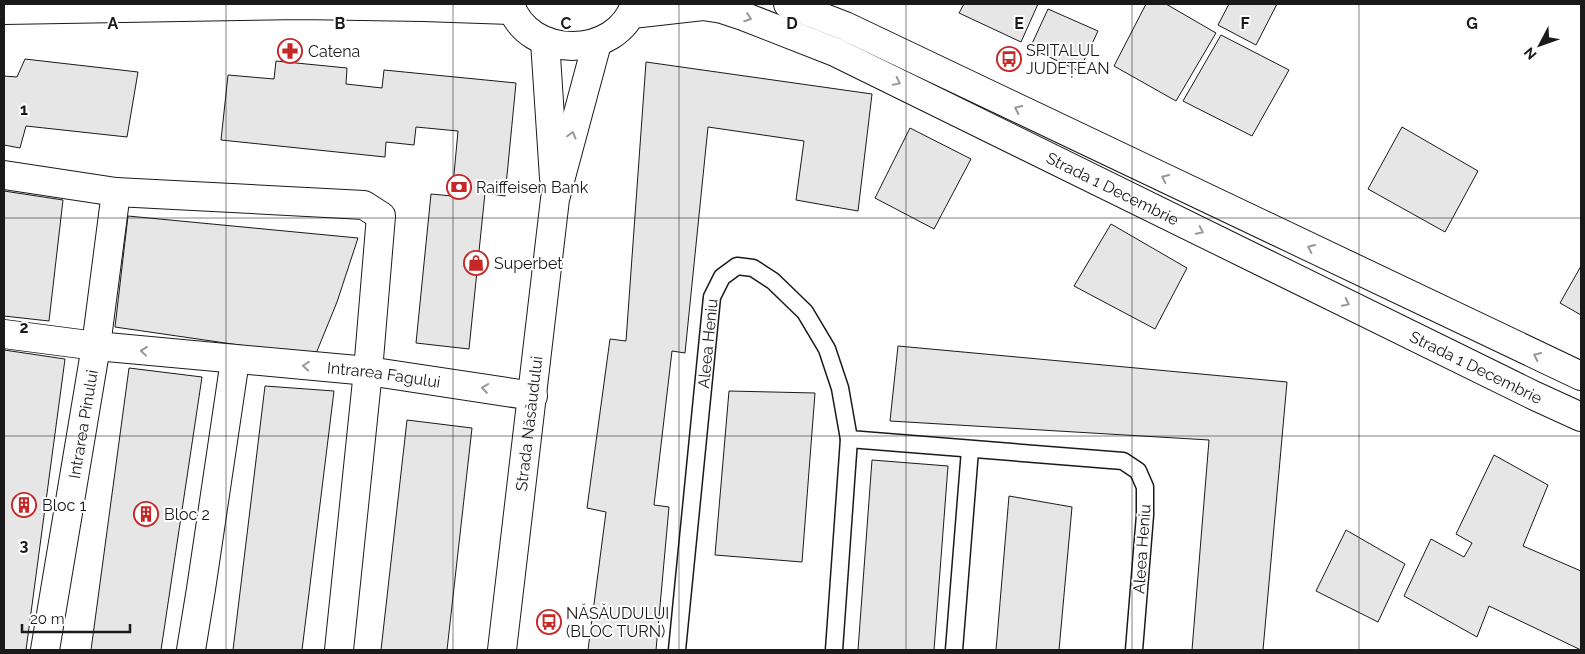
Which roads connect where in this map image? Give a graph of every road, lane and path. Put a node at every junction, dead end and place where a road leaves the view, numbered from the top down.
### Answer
1 (788, 4) edge
2 (511, 7) edge
3 (633, 9) edge
4 (4, 10) edge
5 (544, 41) junction
6 (597, 43) junction
7 (4, 175) edge
8 (116, 192) junction
9 (555, 199) junction
10 (4, 334) edge
11 (96, 346) junction
12 (235, 360) junction
13 (368, 371) junction
14 (1581, 376) edge
15 (533, 396) junction
16 (1581, 417) edge
17 (849, 439) junction
18 (970, 450) junction
19 (45, 650) edge
20 (191, 650) edge
21 (339, 650) edge
22 (502, 650) edge
23 (677, 650) edge
24 (834, 650) edge
25 (954, 650) edge
26 (1134, 650) edge

14 -> 1 main road, Strada 1 Decembrie
2 - 4 main road
2 - 5 main road
3 - 6 main road
3 -> 16 main road, Strada 1 Decembrie
5 - 6 main road
5 - 9 main road, Strada Năsăudului
9 -> 6 main road, Strada Năsăudului
7 - 8 main road
8 - 11 main road, Intrarea Pinului
8 - 13 main road
9 - 15 main road, Strada Năsăudului
10 - 11 main road, Intrarea Fagului
12 -> 11 main road, Intrarea Fagului
11 - 19 main road, Intrarea Pinului
13 -> 12 main road, Intrarea Fagului
12 - 20 main road
15 -> 13 main road, Intrarea Fagului
13 - 21 main road
15 - 22 main road, Strada Năsăudului
17 - 18 lane, Aleea Heniu
17 - 23 lane, Aleea Heniu
17 - 24 lane, Aleea Heniu
18 - 25 lane
18 - 26 lane, Aleea Heniu

